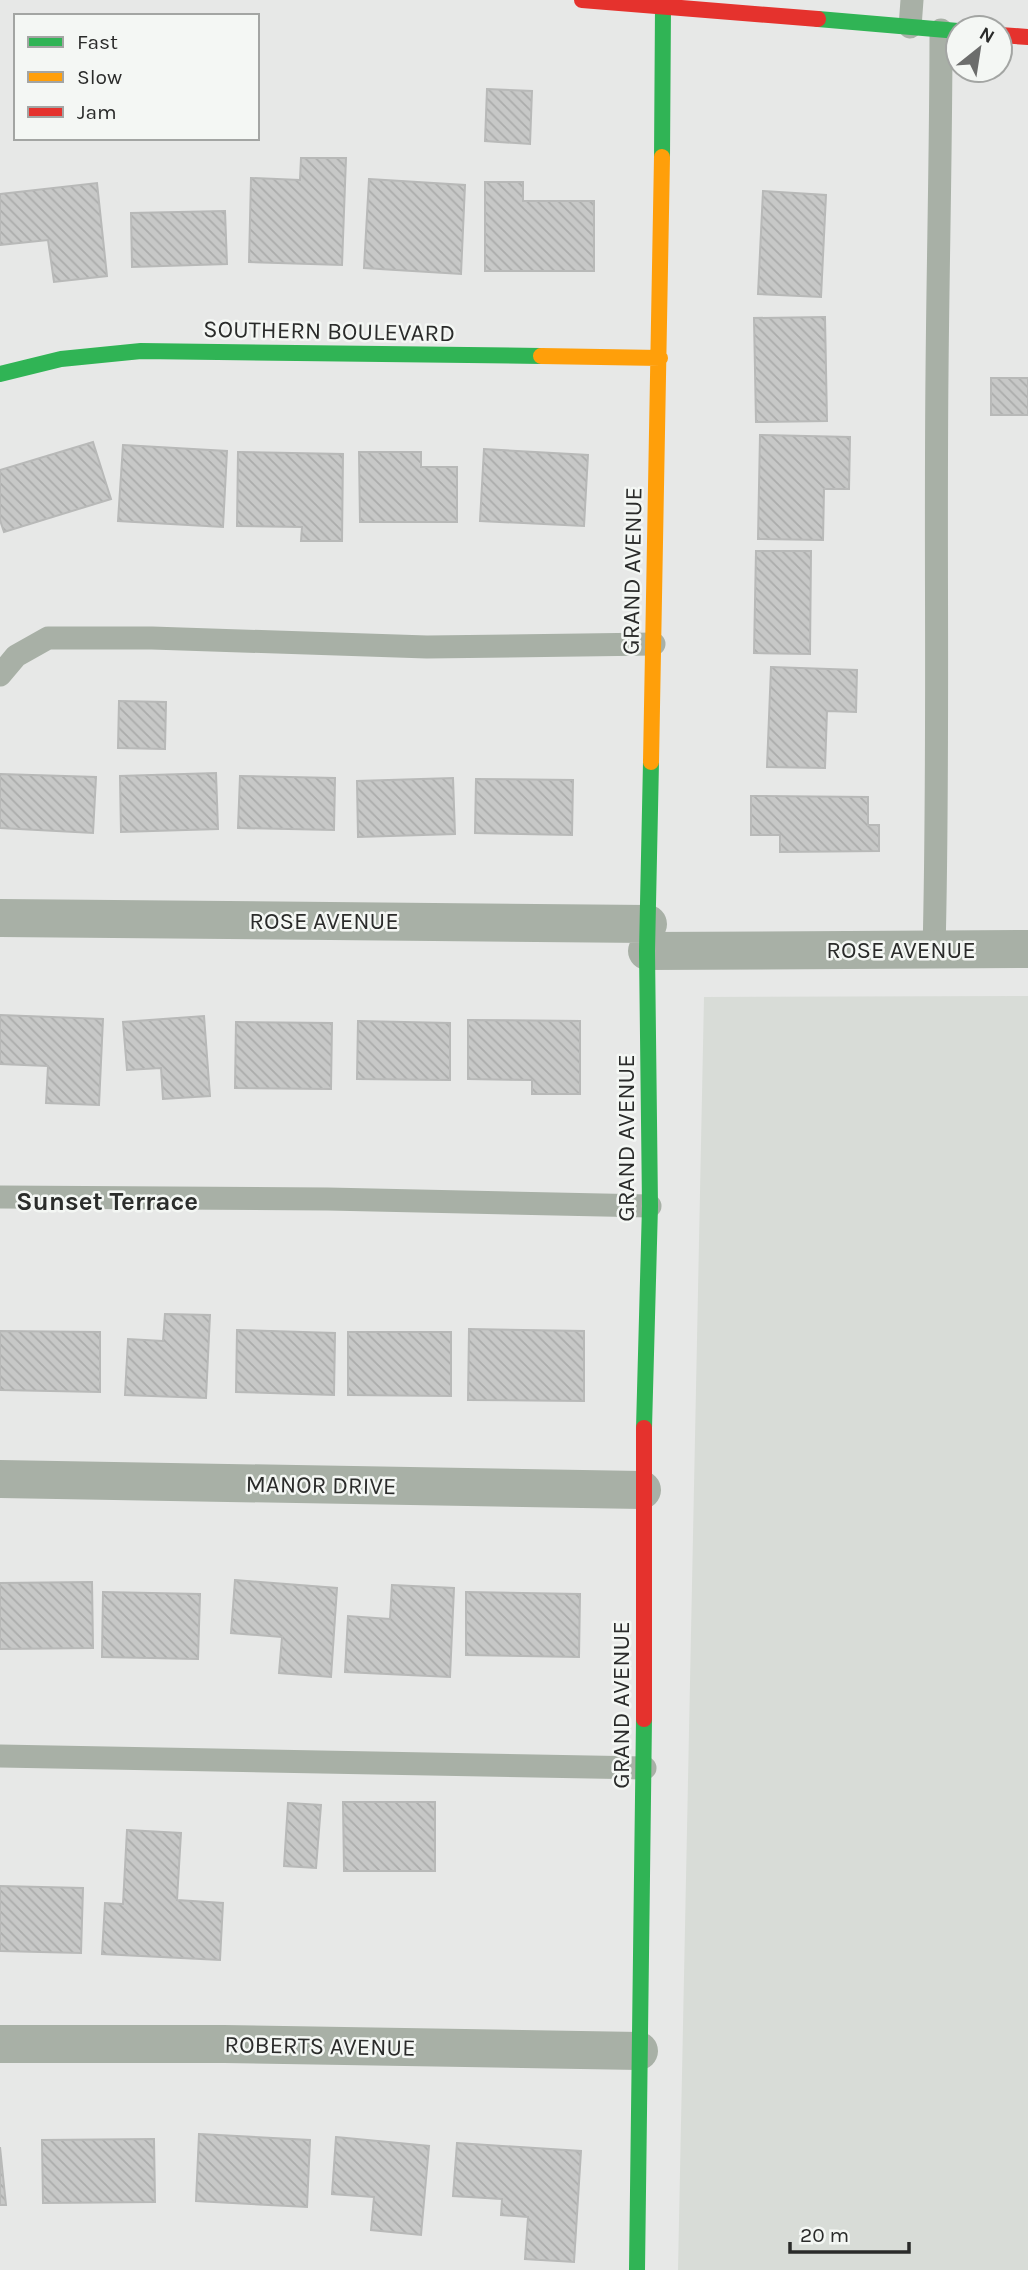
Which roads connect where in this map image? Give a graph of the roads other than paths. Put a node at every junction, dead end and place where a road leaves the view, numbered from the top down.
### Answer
1 (582, 0) edge
2 (912, 0) edge
3 (663, 6) junction
4 (910, 27) junction
5 (944, 30) edge
6 (946, 84) edge
7 (660, 358) junction
8 (0, 374) edge
9 (654, 643) junction
10 (0, 675) edge
11 (0, 918) edge
12 (648, 938) junction
13 (1028, 949) edge
14 (934, 950) junction
15 (0, 1197) edge
16 (650, 1206) junction
17 (0, 1479) edge
18 (642, 1490) junction
19 (0, 1756) edge
20 (645, 1768) junction
21 (0, 2044) edge
22 (639, 2051) junction
23 (637, 2270) edge

1 - 3 street
2 - 4 lane
3 - 4 street
3 - 7 street, GRAND AVENUE
4 - 5 street
6 - 14 lane
7 - 8 street, SOUTHERN BOULEVARD
7 - 9 street, GRAND AVENUE
9 - 10 lane
9 - 12 street, GRAND AVENUE
11 - 12 street, ROSE AVENUE
12 - 14 street, ROSE AVENUE
12 - 16 street, GRAND AVENUE
13 - 14 street, ROSE AVENUE
15 - 16 lane
16 - 18 street, GRAND AVENUE
17 - 18 street, MANOR DRIVE
18 - 20 street, GRAND AVENUE
19 - 20 lane
20 - 22 street, GRAND AVENUE
21 - 22 street, ROBERTS AVENUE
22 - 23 street, GRAND AVENUE

